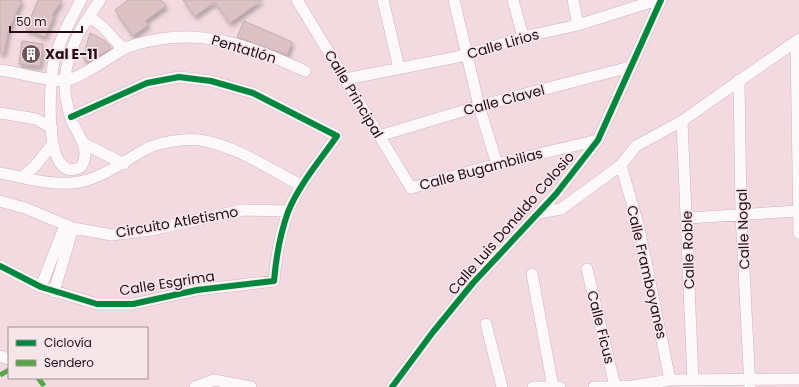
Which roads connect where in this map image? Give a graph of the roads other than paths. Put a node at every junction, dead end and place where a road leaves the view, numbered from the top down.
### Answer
1 (81, 0) edge
2 (100, 0) edge
3 (297, 0) edge
4 (383, 0) edge
5 (454, 0) edge
6 (512, 0) edge
7 (573, 0) edge
8 (657, 0) edge
9 (661, 0) edge
10 (628, 4) edge
11 (89, 16) junction
12 (578, 25) junction
13 (523, 37) junction
14 (798, 40) edge
15 (123, 50) junction
16 (467, 55) junction
17 (630, 67) junction
18 (399, 68) junction
19 (0, 70) edge
20 (305, 71) dead end
21 (50, 78) junction
22 (346, 79) junction
23 (739, 80) junction
24 (64, 81) junction
25 (479, 106) junction
26 (50, 111) junction
27 (0, 113) edge
28 (70, 117) junction
29 (36, 119) junction
30 (682, 120) junction
31 (52, 128) junction
32 (379, 136) junction
33 (598, 140) junction
34 (83, 143) junction
35 (52, 145) junction
36 (124, 164) junction
37 (497, 164) junction
38 (621, 165) junction
39 (0, 173) edge
40 (22, 177) junction
41 (302, 186) junction
42 (411, 188) joint
43 (0, 201) edge
44 (288, 210) junction
45 (798, 211) junction
46 (538, 213) junction
47 (741, 214) junction
48 (687, 218) junction
49 (69, 226) junction
50 (799, 233) edge
51 (0, 266) edge
52 (587, 269) dead end
53 (532, 274) dead end
54 (42, 287) junction
55 (54, 292) junction
56 (486, 324) dead end
57 (799, 379) edge
58 (670, 380) junction
59 (693, 380) junction
60 (750, 383) edge
61 (615, 386) junction
62 (195, 387) edge
63 (251, 387) edge
64 (392, 387) edge
65 (502, 387) edge
66 (533, 387) edge
67 (553, 387) edge
68 (560, 387) edge
69 (594, 387) edge
70 (633, 387) edge

1 - 21 street
2 - 11 street
3 - 22 street, Calle Principal
4 - 18 street
5 - 16 street
6 - 13 street
7 - 12 street
8 - 10 street, Calle Lirios
9 - 17 street, Calle Luis Donaldo Colosio
10 - 12 street, Calle Lirios
11 - 15 street
11 - 24 street
12 - 13 street, Calle Lirios
13 - 16 street, Calle Lirios
14 - 23 street
14 - 45 street
15 - 20 street, Pentatlón
15 - 24 street, Pentatlón
16 - 18 street, Calle Lirios
16 - 25 street
17 - 25 street, Calle Clavel
17 - 33 street, Calle Luis Donaldo Colosio
18 - 22 street, Calle Lirios
19 - 21 street
21 - 24 street
21 - 26 street
22 - 32 street, Calle Principal
23 - 30 street
23 - 47 street, Calle Nogal
24 - 28 street
25 - 32 street, Calle Clavel
25 - 37 street
26 - 29 street
26 - 31 street
27 - 29 street
28 - 34 street
28 - 41 street
29 - 31 street
30 - 38 street
30 - 48 street, Calle Roble
31 - 35 street
32 - 42 street, Calle Principal
33 - 37 street, Calle Bugambilias
33 - 46 street, Calle Luis Donaldo Colosio
34 - 35 street
34 - 36 street
35 - 40 street
36 - 40 street
36 - 41 street
37 - 42 street, Calle Bugambilias
38 - 46 street
38 - 58 street, Calle Framboyanes
39 - 40 street
41 - 44 street
43 - 49 street, Circuito Atletismo
44 - 49 street, Circuito Atletismo
44 - 55 street, Calle Esgrima
45 - 47 street
45 - 50 street
46 - 64 street, Calle Luis Donaldo Colosio
47 - 48 street
47 - 60 street, Calle Nogal
48 - 59 street, Calle Roble
49 - 54 street
49 - 55 street
51 - 54 street, Calle Esgrima
52 - 61 street, Calle Ficus
53 - 67 street
54 - 55 street, Calle Esgrima
56 - 65 street
57 - 60 street
58 - 59 street
58 - 70 street
59 - 60 street
61 - 69 street
61 - 70 street
62 - 63 street
66 - 67 street
67 - 68 street

